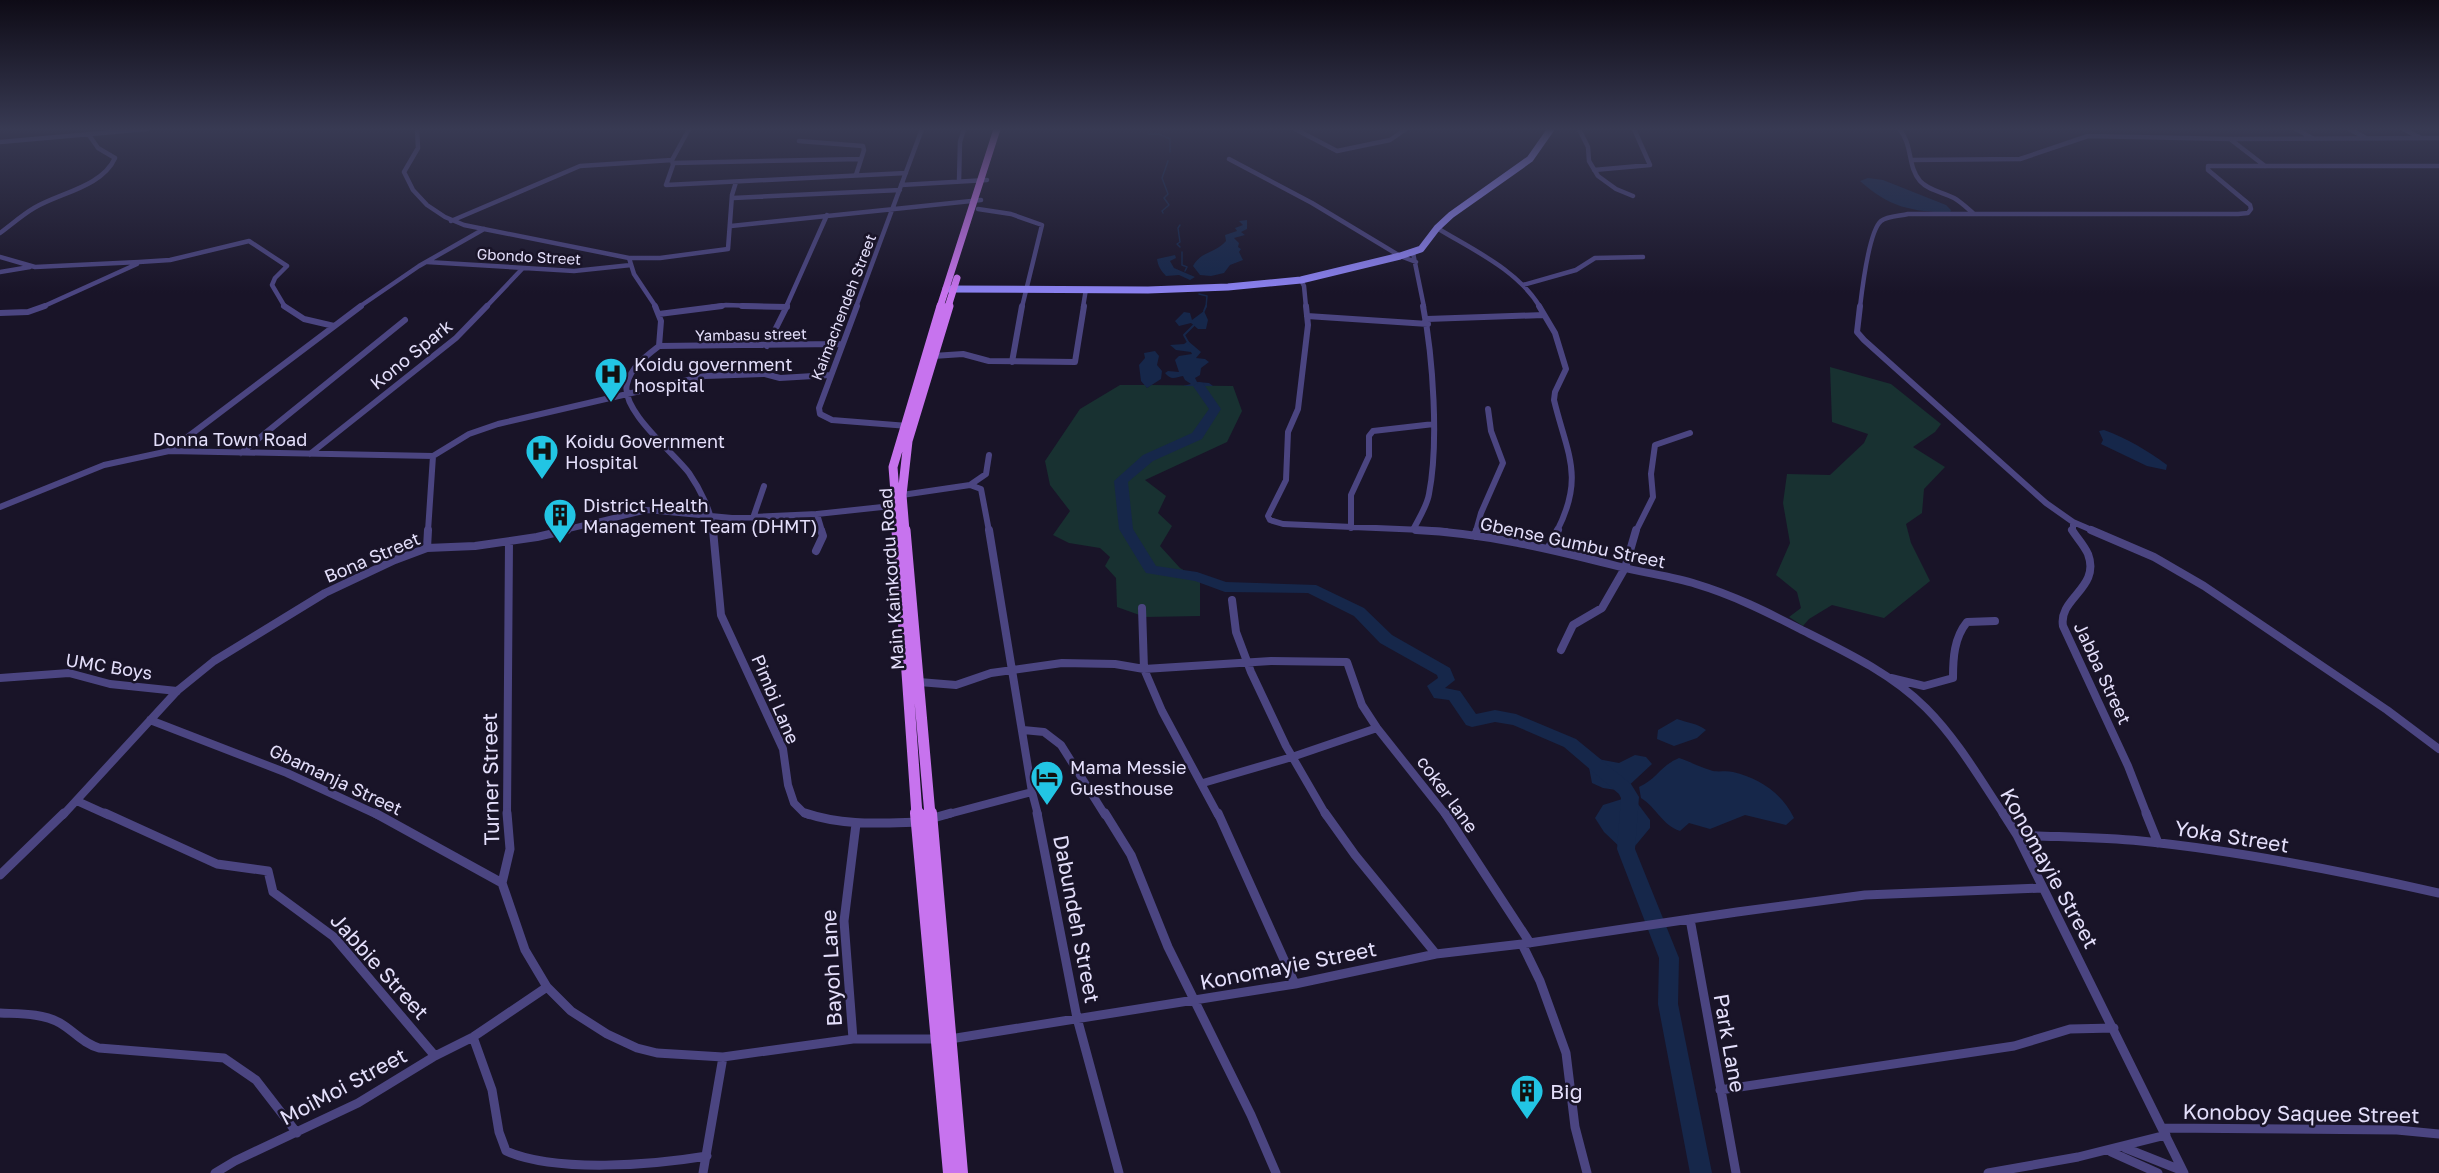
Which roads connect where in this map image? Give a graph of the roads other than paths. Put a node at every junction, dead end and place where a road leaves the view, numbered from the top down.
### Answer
1 (82, 184) edge
2 (409, 184) edge
3 (538, 184) edge
4 (666, 184) edge
5 (695, 184) edge
6 (736, 184) edge
7 (902, 184) edge
8 (933, 184) edge
9 (983, 184) edge
10 (1276, 184) edge
11 (1494, 184) edge
12 (1608, 184) edge
13 (1924, 184) edge
14 (2224, 184) edge
15 (901, 187) junction
16 (1633, 196) dead end
17 (733, 198) junction
18 (978, 203) junction
19 (894, 209) junction
20 (1974, 214) junction
21 (827, 215) junction
22 (451, 221) junction
23 (731, 226) junction
24 (1437, 228) junction
25 (484, 229) junction
26 (0, 233) edge
27 (1413, 253) junction
28 (1400, 256) junction
29 (0, 257) edge
30 (1643, 257) dead end
31 (629, 258) junction
32 (139, 262) junction
33 (427, 262) junction
34 (1416, 262) junction
35 (631, 265) junction
36 (35, 267) junction
37 (522, 269) junction
38 (0, 272) edge
39 (1301, 280) junction
40 (1523, 285) junction
41 (950, 289) junction
42 (1086, 289) junction
43 (1025, 290) junction
44 (787, 307) junction
45 (0, 313) edge
46 (659, 314) junction
47 (1544, 315) junction
48 (1307, 316) junction
49 (405, 320) dead end
50 (1427, 322) junction
51 (334, 326) junction
52 (936, 333) junction
53 (842, 344) junction
54 (659, 346) junction
55 (766, 346) junction
56 (933, 356) junction
57 (1012, 362) junction
58 (830, 375) junction
59 (919, 389) junction
60 (627, 393) junction
61 (1488, 409) dead end
62 (1434, 424) junction
63 (908, 426) junction
64 (1690, 433) dead end
65 (169, 451) junction
66 (241, 453) junction
67 (310, 454) junction
68 (989, 455) dead end
69 (433, 456) junction
70 (764, 486) dead end
71 (970, 486) junction
72 (900, 502) junction
73 (0, 507) edge
74 (818, 514) junction
75 (712, 517) junction
76 (753, 518) junction
77 (2073, 522) junction
78 (1351, 528) junction
79 (1414, 528) junction
80 (1475, 536) junction
81 (508, 542) junction
82 (427, 548) junction
83 (1548, 549) junction
84 (816, 551) dead end
85 (1625, 568) junction
86 (1232, 600) dead end
87 (1142, 608) dead end
88 (1785, 621) joint
89 (1995, 621) dead end
90 (909, 632) junction
91 (1561, 650) dead end
92 (1246, 660) junction
93 (1013, 669) junction
94 (1144, 669) junction
95 (0, 678) edge
96 (1891, 678) junction
97 (913, 686) junction
98 (177, 691) junction
99 (150, 720) junction
100 (1377, 728) junction
101 (1023, 730) junction
102 (2439, 748) edge
103 (1292, 757) junction
104 (1203, 783) junction
105 (1032, 792) junction
106 (77, 801) junction
107 (923, 821) junction
108 (856, 824) junction
109 (2017, 835) junction
110 (2158, 843) junction
111 (0, 875) edge
112 (502, 883) junction
113 (2043, 888) junction
114 (2439, 893) edge
115 (1689, 920) junction
116 (1526, 943) junction
117 (1436, 954) junction
118 (1295, 984) junction
119 (547, 987) junction
120 (1196, 1000) junction
121 (0, 1013) edge
122 (1077, 1018) junction
123 (2114, 1028) junction
124 (473, 1037) junction
125 (853, 1039) junction
126 (944, 1039) junction
127 (435, 1056) junction
128 (723, 1057) junction
129 (1720, 1090) junction
130 (2164, 1132) junction
131 (297, 1133) junction
132 (2439, 1134) edge
133 (2125, 1148) junction
134 (2109, 1151) junction
135 (707, 1156) junction
136 (2184, 1172) edge
137 (215, 1173) edge
138 (703, 1173) edge
139 (950, 1173) edge
140 (961, 1173) edge
141 (1119, 1173) edge
142 (1276, 1173) edge
143 (1587, 1173) edge
144 (1736, 1173) edge
145 (1988, 1173) edge
146 (2158, 1173) edge

1 - 26 street
2 - 22 street
3 - 22 street
4 - 5 street
6 - 17 street
7 - 15 street, Kaimachendeh Street
8 - 15 street
9 - 18 main road, Main Kainkordu Road
10 - 28 street
11 - 24 main road
12 - 16 street
13 - 20 street
14 - 20 street
15 - 17 street
15 - 19 street, Kaimachendeh Street
17 - 23 street
18 - 19 street
18 - 41 main road, Main Kainkordu Road
18 - 43 street
19 - 21 street
19 - 53 street, Kaimachendeh Street
20 - 77 street
21 - 23 street
21 - 44 street
22 - 25 street
23 - 31 street
24 - 27 main road
24 - 40 street
25 - 31 street
25 - 33 street
27 - 28 main road
27 - 34 street
28 - 34 street
28 - 39 main road
29 - 36 street
30 - 40 street
31 - 35 street
32 - 36 street
32 - 45 street
32 - 51 street
33 - 37 street, Gbondo Street
33 - 51 street
34 - 50 street
35 - 37 street, Gbondo Street
35 - 46 street
36 - 38 street
37 - 67 street, Kono Spark
39 - 42 main road
39 - 48 street
40 - 47 street
41 - 43 main road
41 - 52 main road, Main Kainkordu Road
42 - 43 main road
42 - 57 street
43 - 57 street
44 - 46 street
44 - 55 street
46 - 54 street
47 - 50 street
47 - 83 street
48 - 50 street
48 - 78 street, Gbense Gumbu Street
49 - 66 street
50 - 62 street
51 - 65 street
52 - 56 main road, Main Kainkordu Road
52 - 59 main road
53 - 55 street, Yambasu street
53 - 58 street, Kaimachendeh Street
54 - 55 street, Yambasu street
54 - 60 street
56 - 57 street
56 - 59 main road, Main Kainkordu Road
58 - 60 street
58 - 63 street, Kaimachendeh Street
59 - 63 main road, Main Kainkordu Road
60 - 69 street
60 - 75 street
61 - 80 street
62 - 78 street
62 - 79 street
63 - 72 main road, Main Kainkordu Road
64 - 85 street
65 - 66 street, Donna Town Road
65 - 73 street, Donna Town Road
66 - 67 street, Donna Town Road
67 - 69 street, Donna Town Road
68 - 71 street
69 - 82 street
70 - 76 street
71 - 72 street, Bona Street
71 - 93 street, Dabundeh Street
72 - 74 street, Bona Street
72 - 90 main road, Main Kainkordu Road
72 - 90 main road, Main Kainkordu Road
74 - 76 street, Bona Street
74 - 84 street
75 - 76 street, Bona Street
75 - 81 street, Bona Street
75 - 108 street, Pimbi Lane
77 - 102 street
77 - 110 street, Jabba Street
78 - 79 street, Gbense Gumbu Street
79 - 80 street, Gbense Gumbu Street
80 - 83 street, Gbense Gumbu Street
81 - 82 street, Bona Street
81 - 112 street, Turner Street
82 - 98 street, Bona Street
83 - 85 street, Gbense Gumbu Street
85 - 88 street, Gbense Gumbu Street
85 - 91 street
86 - 92 street
87 - 94 street
88 - 96 street, Konomayie Street
89 - 96 street
90 - 97 main road, Main Kainkordu Road
92 - 94 street
92 - 100 street, coker lane
92 - 103 street
93 - 94 street
93 - 97 street
93 - 101 street, Dabundeh Street
94 - 104 street
95 - 98 street, UMC Boys
96 - 109 street, Konomayie Street
97 - 107 main road, Main Kainkordu Road
98 - 99 street, Bona Street
99 - 106 street, Bona Street
99 - 112 street, Gbamanja Street
100 - 103 street
100 - 116 street, coker lane
101 - 105 street, Dabundeh Street
101 - 120 street
103 - 104 street
103 - 117 street
104 - 118 street
105 - 107 street, Pimbi Lane
105 - 122 street, Dabundeh Street
106 - 111 street, Bona Street
106 - 127 street, Jabbie Street
107 - 108 street, Pimbi Lane
107 - 126 main road, Main Kainkordu Road
108 - 125 street, Bayoh Lane
109 - 110 street, Yoka Street
109 - 113 street, Konomayie Street
110 - 114 street, Yoka Street
112 - 119 street
113 - 115 street, Konomayie Street
113 - 123 street, Konomayie Street
115 - 116 street, Konomayie Street
115 - 129 street, Park Lane
116 - 117 street, Konomayie Street
116 - 143 street
117 - 118 street, Konomayie Street
118 - 120 street, Konomayie Street
119 - 124 street, MoiMoi Street
119 - 128 street
120 - 122 street, Konomayie Street
120 - 142 street
121 - 131 street
122 - 126 street, Konomayie Street
122 - 141 street, Dabundeh Street
123 - 129 street
123 - 130 street, Konomayie Street
124 - 127 street, MoiMoi Street
124 - 135 street
125 - 126 street
125 - 128 street
126 - 139 main road
126 - 140 main road
127 - 131 street, MoiMoi Street
128 - 135 street
129 - 144 street, Park Lane
130 - 132 street, Konoboy Saquee Street
130 - 133 street, Konoboy Saquee Street
130 - 136 street, Konomayie Street
131 - 137 street, MoiMoi Street
133 - 134 street, Konoboy Saquee Street
133 - 136 street
134 - 145 street, Konoboy Saquee Street
134 - 146 street
135 - 138 street

